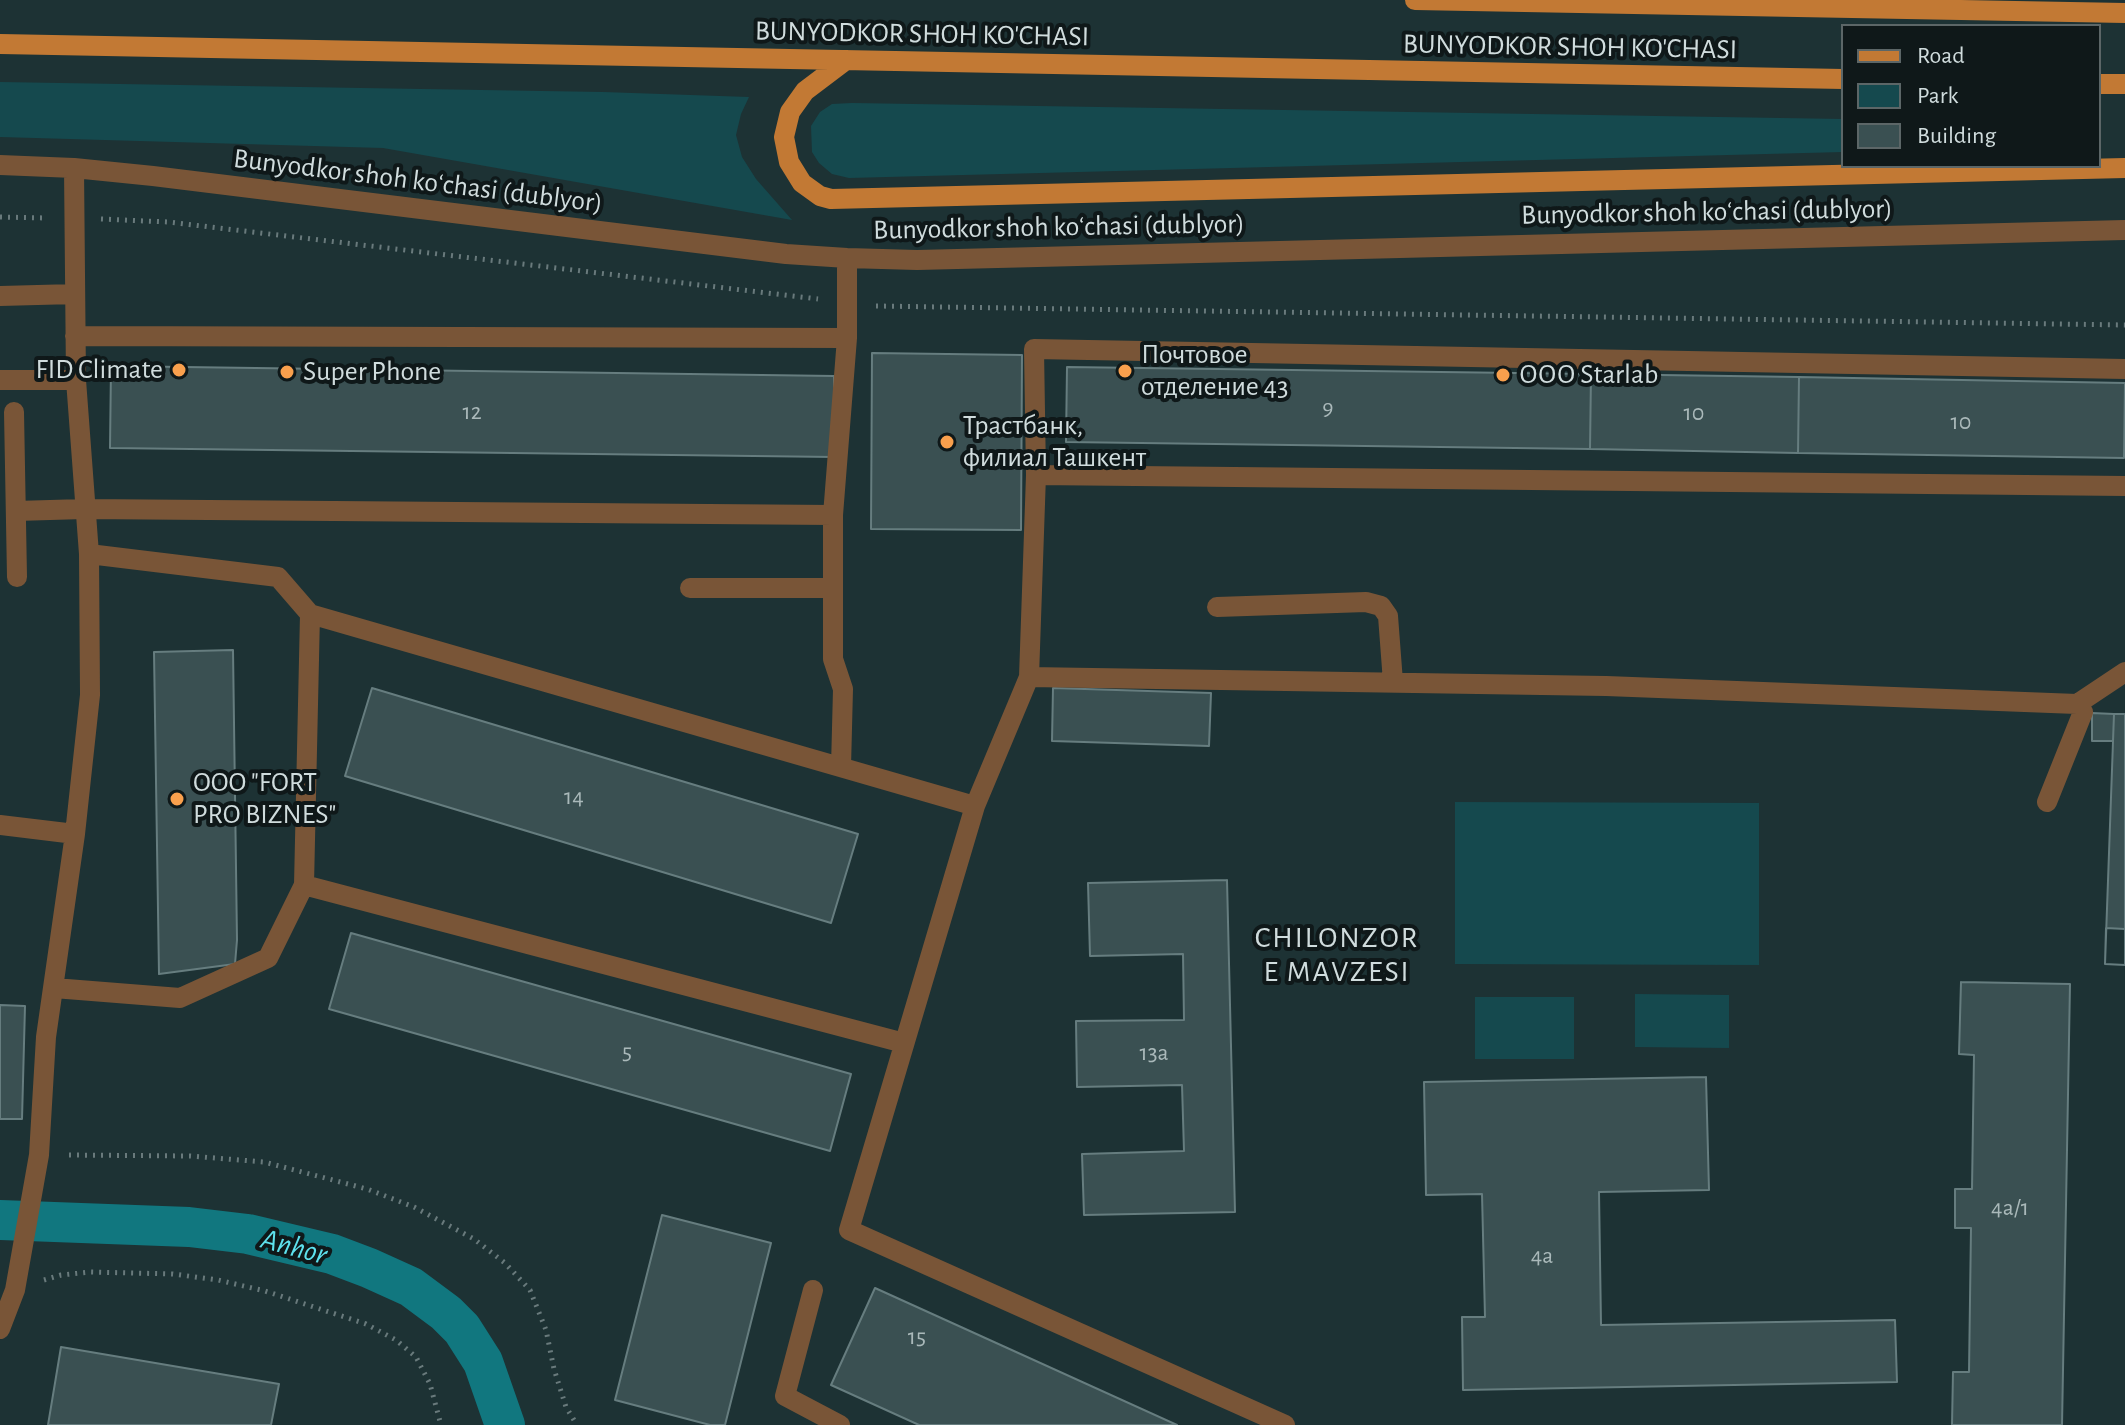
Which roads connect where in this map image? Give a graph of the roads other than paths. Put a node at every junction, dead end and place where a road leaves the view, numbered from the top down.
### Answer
1 (1415, 0) edge
2 (2125, 13) edge
3 (0, 44) edge
4 (846, 60) junction
5 (1841, 79) edge
6 (2101, 84) edge
7 (2125, 84) edge
8 (0, 165) edge
9 (74, 168) junction
10 (2125, 168) edge
11 (2125, 230) edge
12 (847, 258) junction
13 (75, 294) junction
14 (0, 296) edge
15 (75, 336) junction
16 (847, 338) junction
17 (2125, 369) edge
18 (0, 380) edge
19 (76, 380) junction
20 (14, 412) dead end
21 (1036, 475) junction
22 (2125, 486) edge
23 (84, 509) junction
24 (16, 511) junction
25 (833, 515) junction
26 (89, 554) junction
27 (17, 577) dead end
28 (690, 588) dead end
29 (833, 588) junction
30 (1217, 607) dead end
31 (310, 614) junction
32 (2125, 672) edge
33 (1029, 677) junction
34 (1393, 682) junction
35 (2077, 704) junction
36 (841, 767) junction
37 (2047, 802) dead end
38 (975, 806) junction
39 (0, 825) edge
40 (75, 834) junction
41 (304, 885) junction
42 (54, 988) junction
43 (904, 1043) junction
44 (813, 1290) dead end
45 (0, 1329) edge
46 (840, 1425) edge
47 (1285, 1425) edge

1 - 2 main road, BUNYODKOR SHOH KO'CHASI
3 - 4 main road, BUNYODKOR SHOH KO'CHASI
4 - 5 main road, BUNYODKOR SHOH KO'CHASI
4 - 10 main road
6 - 7 main road
8 - 9 street, Bunyodkor shoh koʻchasi (dublyor)
9 - 12 street, Bunyodkor shoh koʻchasi (dublyor)
9 - 13 street
11 - 12 street, Bunyodkor shoh koʻchasi (dublyor)
12 - 16 street
13 - 14 street
13 - 15 street
15 - 16 street
15 - 19 street
16 - 25 street
17 - 21 street
18 - 19 street
19 - 23 street
20 - 24 street
21 - 22 street
21 - 33 street
23 - 24 street
23 - 25 street
23 - 26 street
24 - 27 street
25 - 29 street
26 - 31 street
26 - 40 street
28 - 29 street
29 - 36 street
30 - 34 street
31 - 36 street
31 - 41 street
32 - 35 street
33 - 34 street
33 - 38 street
34 - 35 street
35 - 37 street
36 - 38 street
38 - 43 street
39 - 40 street
40 - 42 street
41 - 42 street
41 - 43 street
42 - 45 street
43 - 47 street
44 - 46 street

